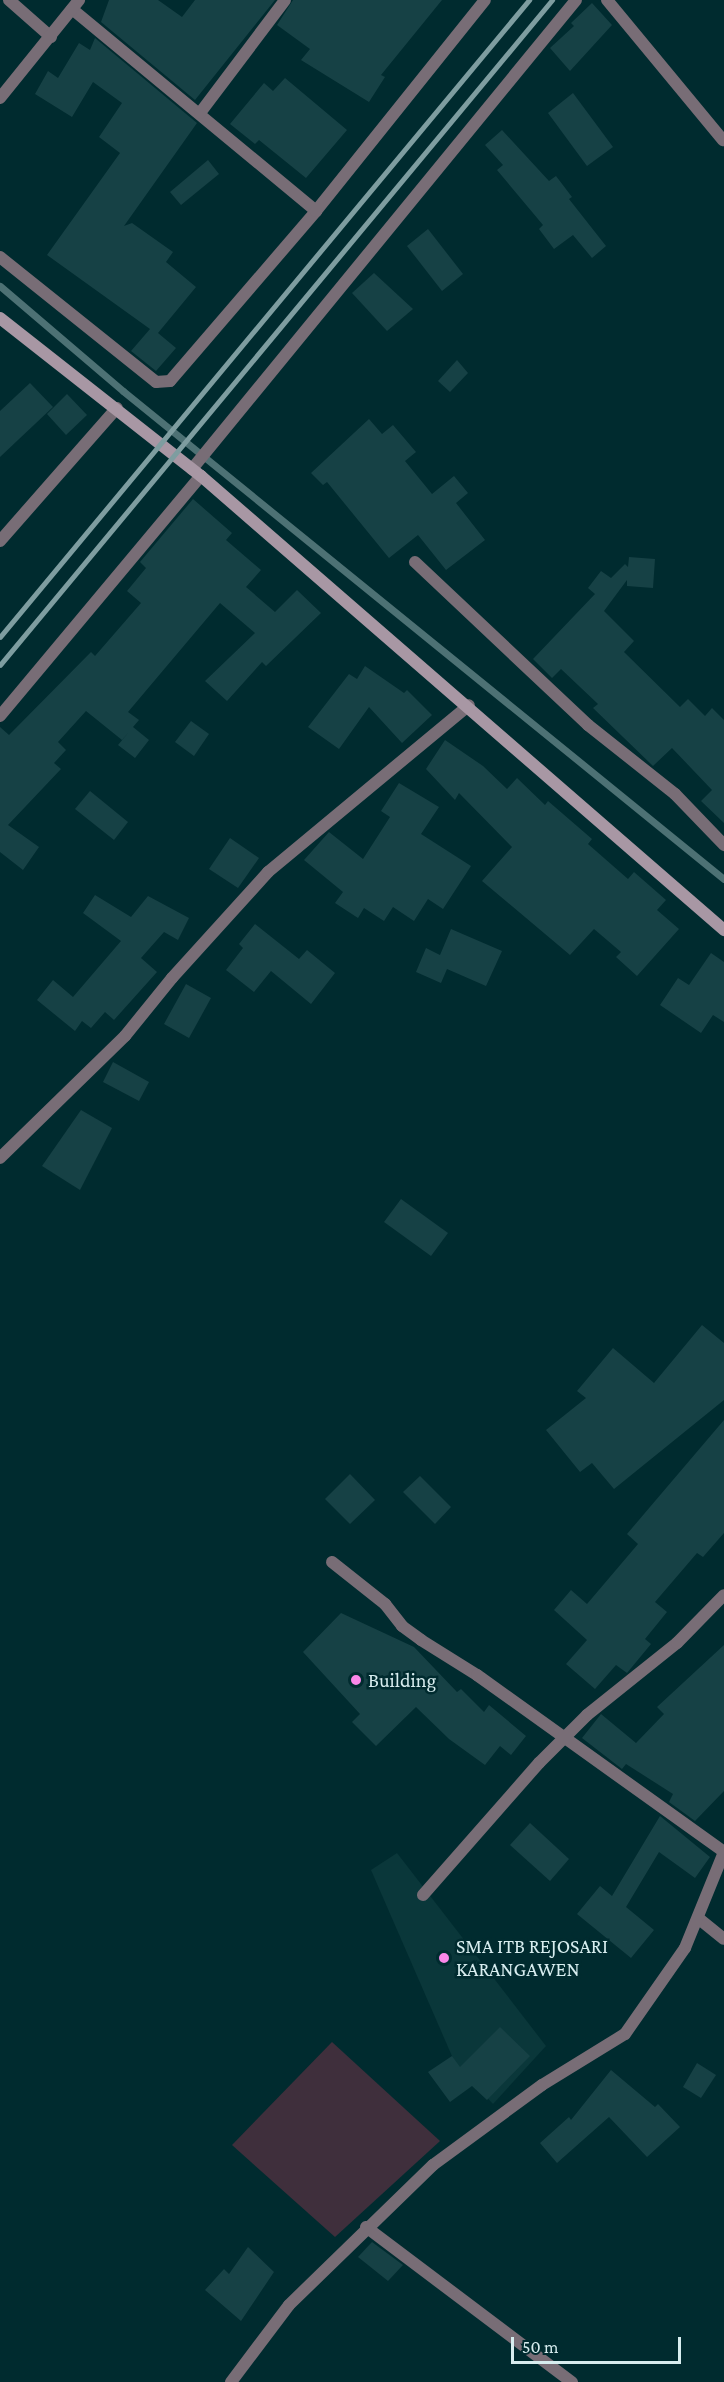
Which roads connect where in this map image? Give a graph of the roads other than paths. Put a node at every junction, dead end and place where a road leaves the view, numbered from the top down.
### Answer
1 (9, 0) edge
2 (285, 0) edge
3 (485, 0) edge
4 (576, 0) edge
5 (607, 0) edge
6 (76, 4) edge
7 (51, 37) junction
8 (0, 98) edge
9 (200, 113) junction
10 (723, 140) edge
11 (316, 211) junction
12 (0, 257) edge
13 (0, 318) edge
14 (117, 408) junction
15 (197, 473) junction
16 (0, 542) edge
17 (415, 562) dead end
18 (469, 705) junction
19 (0, 716) edge
20 (724, 845) edge
21 (724, 930) edge
22 (0, 1158) edge
23 (332, 1562) dead end
24 (724, 1595) edge
25 (563, 1739) junction
26 (724, 1852) edge
27 (423, 1895) dead end
28 (698, 1918) junction
29 (724, 1939) edge
30 (366, 2227) junction
31 (231, 2382) edge
32 (572, 2382) edge

1 - 7 street
2 - 9 street
3 - 11 street
4 - 15 street
5 - 10 street
6 - 7 street
6 - 9 street
7 - 8 street
9 - 11 street
11 - 12 street
13 - 14 main road
14 - 15 main road
14 - 16 street
15 - 18 main road
15 - 19 street
17 - 20 street
18 - 21 main road
18 - 22 street
23 - 25 street
24 - 25 street
25 - 26 street
25 - 27 street
26 - 28 street
28 - 29 street
28 - 30 street
30 - 31 street
30 - 32 street

